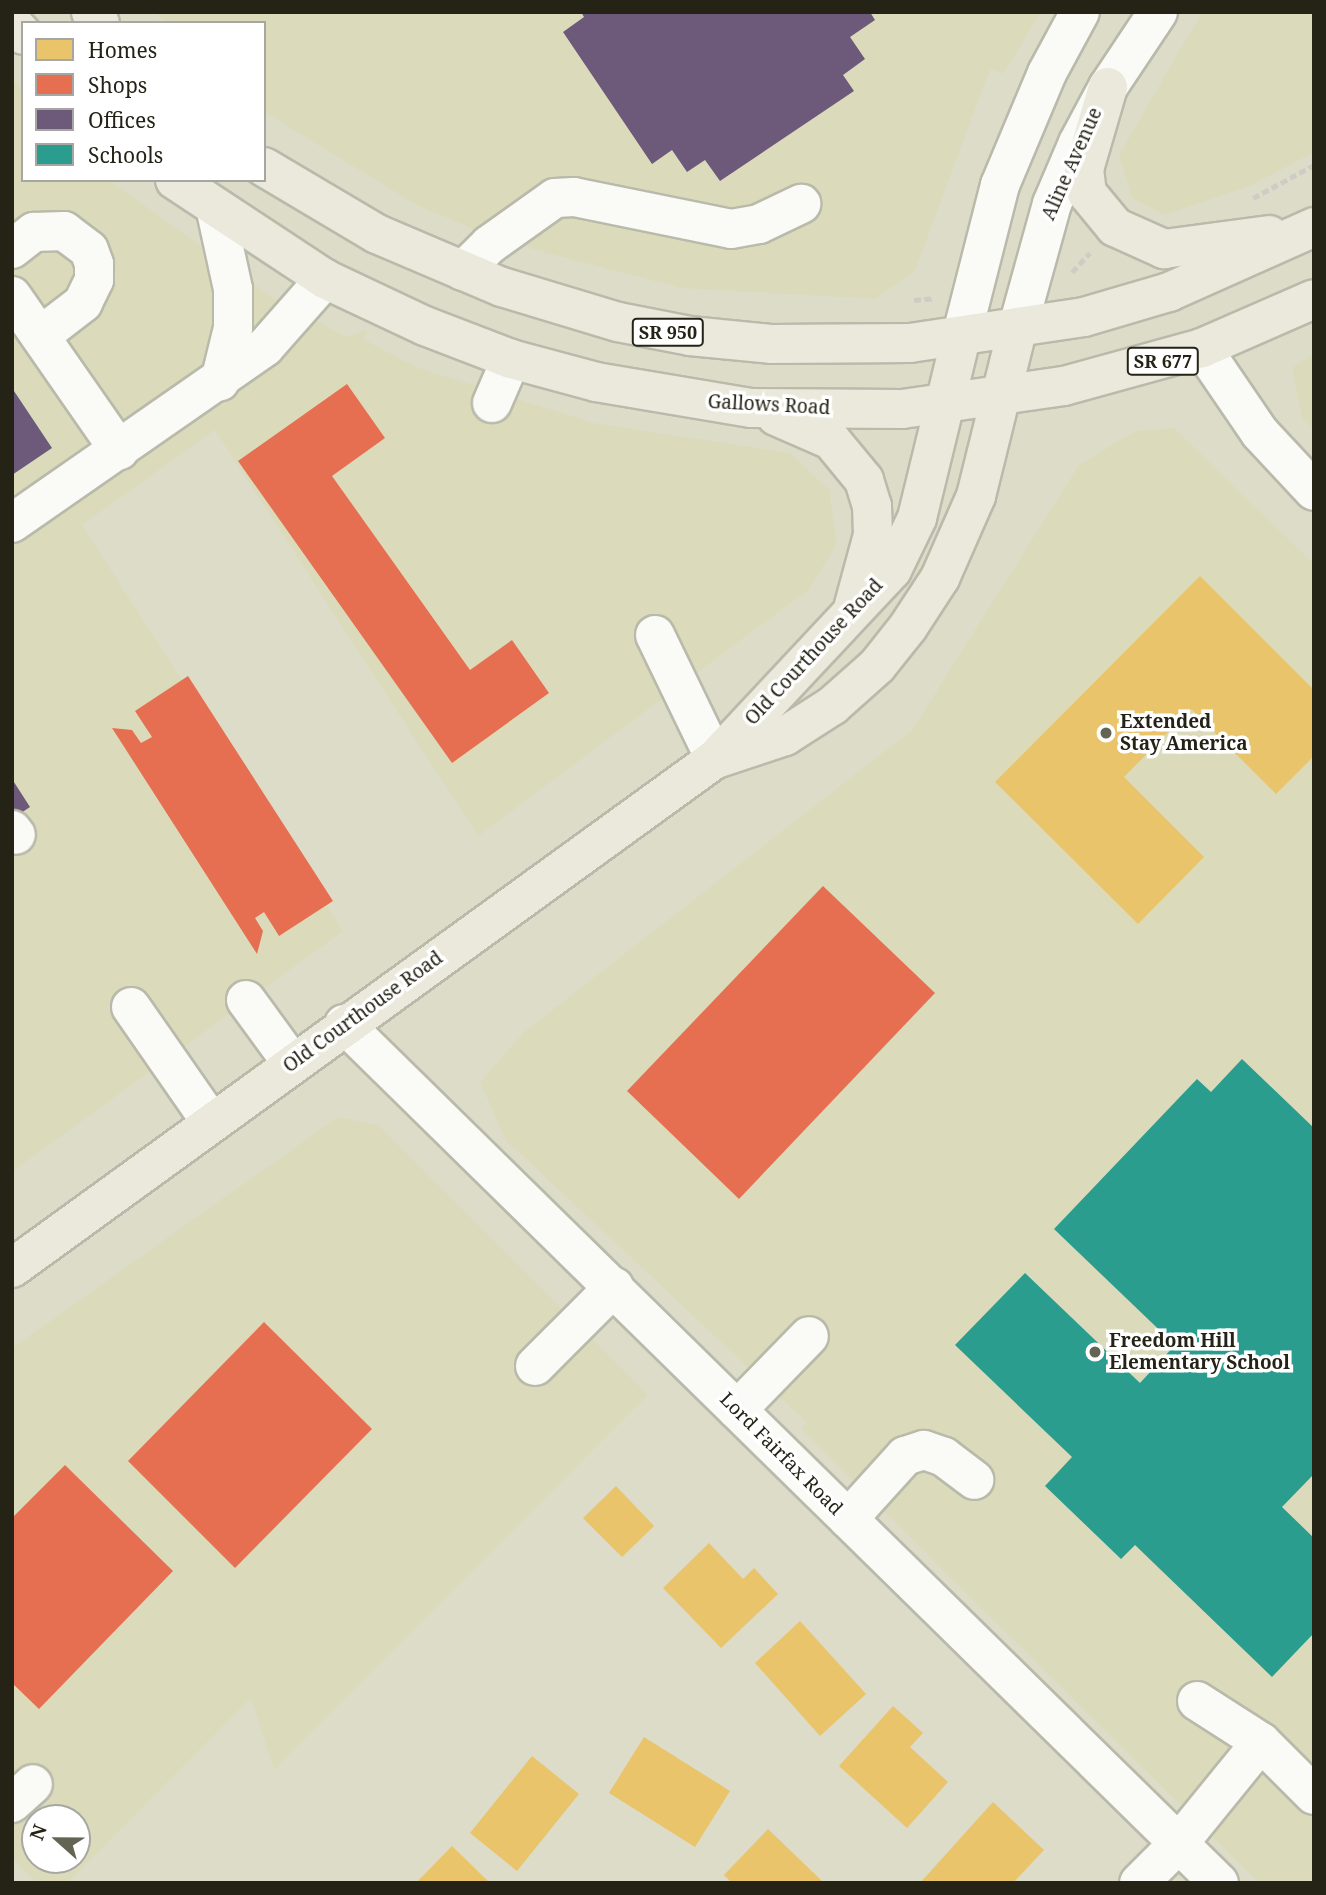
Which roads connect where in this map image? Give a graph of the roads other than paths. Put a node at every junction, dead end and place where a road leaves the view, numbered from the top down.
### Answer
1 (1080, 12) edge
2 (1158, 12) edge
3 (1108, 87) junction
4 (266, 168) edge
5 (178, 182) edge
6 (802, 204) dead end
7 (216, 211) junction
8 (1313, 227) edge
9 (12, 250) edge
10 (463, 271) junction
11 (325, 279) junction
12 (12, 296) edge
13 (1314, 299) edge
14 (1017, 330) junction
15 (40, 336) junction
16 (961, 338) junction
17 (1202, 348) junction
18 (511, 359) junction
19 (220, 382) junction
20 (1003, 397) junction
21 (492, 403) dead end
22 (945, 404) junction
23 (751, 408) junction
24 (119, 450) junction
25 (1314, 491) edge
26 (12, 523) edge
27 (850, 617) junction
28 (655, 635) dead end
29 (715, 759) junction
30 (246, 1000) dead end
31 (131, 1007) dead end
32 (344, 1024) junction
33 (292, 1063) junction
34 (211, 1122) junction
35 (12, 1268) edge
36 (614, 1287) junction
37 (809, 1336) dead end
38 (535, 1366) dead end
39 (737, 1410) junction
40 (974, 1480) dead end
41 (848, 1519) junction
42 (1197, 1701) dead end
43 (1261, 1742) junction
44 (1314, 1795) edge
45 (1178, 1843) junction
46 (1139, 1883) edge
47 (1219, 1883) edge

1 - 16 street
2 - 3 street, Aline Avenue
3 - 8 main road
3 - 14 street, Aline Avenue
4 - 10 main road, SR 950
5 - 7 main road, Gallows Road
6 - 10 street
7 - 11 main road, Gallows Road
7 - 19 street
8 - 14 main road
9 - 15 street
10 - 16 main road, SR 950
11 - 18 main road, Gallows Road
11 - 19 street
12 - 15 street
13 - 17 main road, Gallows Road / SR 677
14 - 16 main road
14 - 20 main road, Old Courthouse Road
15 - 24 street
16 - 22 main road, Old Courthouse Road
17 - 20 main road, Gallows Road / SR 677
17 - 25 street
18 - 21 street
18 - 23 main road, Gallows Road
19 - 24 street
20 - 22 main road, Gallows Road
20 - 29 main road, Old Courthouse Road
22 - 23 main road, Gallows Road
22 - 27 main road, Old Courthouse Road
23 - 27 main road
24 - 26 street
27 - 29 main road, Old Courthouse Road
28 - 29 street
29 - 32 main road, Old Courthouse Road
30 - 33 street
31 - 34 street
32 - 33 main road, Old Courthouse Road
32 - 36 street, Lord Fairfax Road
33 - 34 main road, Old Courthouse Road
34 - 35 main road, Old Courthouse Road
36 - 38 street
36 - 39 street, Lord Fairfax Road
37 - 39 street
39 - 41 street, Lord Fairfax Road
40 - 41 street
41 - 45 street, Lord Fairfax Road
42 - 43 street
43 - 44 street
43 - 45 street
45 - 46 street
45 - 47 street, Lord Fairfax Road

